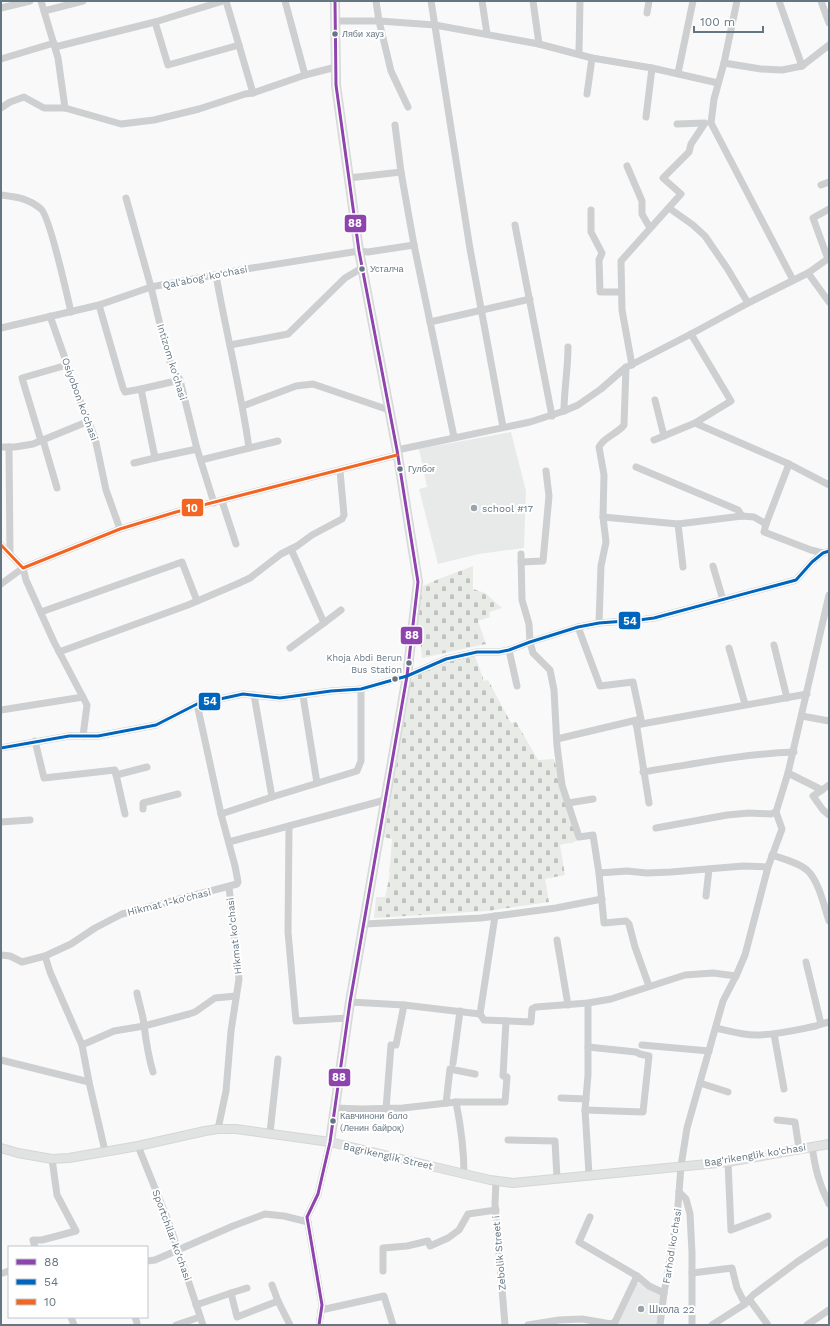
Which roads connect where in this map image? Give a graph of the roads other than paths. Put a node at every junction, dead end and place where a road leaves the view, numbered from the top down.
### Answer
1 (30, 1) edge
2 (41, 1) edge
3 (83, 1) edge
4 (225, 1) edge
5 (284, 1) edge
6 (335, 1) edge
7 (376, 1) edge
8 (431, 1) edge
9 (482, 1) edge
10 (533, 1) edge
11 (580, 1) edge
12 (650, 1) edge
13 (693, 1) edge
14 (737, 1) edge
15 (779, 1) edge
16 (821, 1) edge
17 (1, 8) edge
18 (44, 12) junction
19 (647, 13) dead end
20 (335, 20) junction
21 (379, 21) junction
22 (155, 22) junction
23 (829, 23) edge
24 (434, 25) junction
25 (487, 34) junction
26 (539, 44) junction
27 (55, 45) junction
28 (239, 45) junction
29 (829, 45) edge
30 (579, 53) junction
31 (592, 58) junction
32 (1, 59) edge
33 (724, 63) junction
34 (802, 66) junction
35 (336, 67) junction
36 (652, 68) junction
37 (678, 73) junction
38 (304, 75) junction
39 (718, 83) junction
40 (253, 93) junction
41 (587, 94) dead end
42 (408, 107) dead end
43 (1, 108) edge
44 (65, 108) junction
45 (646, 117) dead end
46 (708, 123) junction
47 (677, 124) dead end
48 (395, 125) dead end
49 (627, 166) dead end
50 (401, 172) junction
51 (349, 178) junction
52 (829, 182) edge
53 (821, 185) dead end
54 (1, 195) edge
55 (126, 198) dead end
56 (669, 208) junction
57 (829, 208) edge
58 (592, 210) dead end
59 (515, 225) dead end
60 (650, 228) junction
61 (414, 245) junction
62 (359, 252) junction
63 (828, 258) edge
64 (362, 268) junction
65 (808, 272) junction
66 (216, 275) junction
67 (793, 280) junction
68 (151, 287) junction
69 (620, 292) junction
70 (530, 299) junction
71 (829, 302) edge
72 (748, 303) junction
73 (99, 304) junction
74 (482, 310) junction
75 (71, 312) junction
76 (50, 316) junction
77 (430, 322) junction
78 (1, 328) edge
79 (692, 334) junction
80 (230, 345) junction
81 (568, 347) dead end
82 (68, 365) junction
83 (629, 366) junction
84 (180, 380) junction
85 (141, 389) junction
86 (655, 400) dead end
87 (243, 406) junction
88 (389, 410) junction
89 (564, 411) junction
90 (552, 416) junction
91 (89, 421) junction
92 (695, 423) junction
93 (504, 427) junction
94 (664, 436) junction
95 (454, 437) junction
96 (654, 440) dead end
97 (42, 441) junction
98 (278, 441) dead end
99 (1, 447) edge
100 (9, 447) junction
101 (249, 448) junction
102 (197, 449) junction
103 (397, 453) junction
104 (155, 458) junction
105 (201, 460) junction
106 (134, 463) dead end
107 (789, 464) junction
108 (636, 467) dead end
109 (340, 471) junction
110 (546, 471) dead end
111 (829, 485) edge
112 (57, 488) dead end
113 (222, 501) junction
114 (214, 503) junction
115 (742, 516) junction
116 (603, 517) junction
117 (678, 524) junction
118 (766, 524) junction
119 (120, 529) junction
120 (236, 544) dead end
121 (1, 546) edge
122 (291, 549) junction
123 (826, 552) edge
124 (10, 554) junction
125 (521, 554) dead end
126 (521, 562) junction
127 (713, 566) dead end
128 (683, 567) dead end
129 (23, 568) junction
130 (1, 584) edge
131 (829, 594) edge
132 (723, 600) junction
133 (197, 601) junction
134 (341, 610) dead end
135 (41, 612) junction
136 (324, 623) junction
137 (599, 623) junction
138 (578, 627) junction
139 (530, 642) junction
140 (774, 645) dead end
141 (290, 648) dead end
142 (729, 648) dead end
143 (509, 650) junction
144 (59, 652) junction
145 (407, 676) junction
146 (517, 686) dead end
147 (361, 689) junction
148 (807, 694) junction
149 (254, 695) junction
150 (303, 696) junction
151 (83, 697) junction
152 (787, 698) junction
153 (197, 704) junction
154 (745, 704) junction
155 (1, 710) edge
156 (802, 716) junction
157 (829, 721) edge
158 (636, 722) junction
159 (84, 736) junction
160 (557, 739) junction
161 (35, 741) junction
162 (1, 748) edge
163 (794, 752) junction
164 (147, 768) dead end
165 (644, 772) junction
166 (788, 773) junction
167 (116, 775) junction
168 (317, 783) junction
169 (829, 785) edge
170 (822, 790) junction
171 (178, 794) dead end
172 (272, 797) junction
173 (593, 799) dead end
174 (386, 800) junction
175 (649, 802) dead end
176 (568, 803) junction
177 (143, 808) dead end
178 (776, 812) junction
179 (125, 814) dead end
180 (222, 814) junction
181 (829, 815) edge
182 (30, 820) dead end
183 (1, 822) edge
184 (288, 826) junction
185 (656, 828) dead end
186 (229, 842) junction
187 (772, 855) junction
188 (768, 867) junction
189 (709, 869) junction
190 (599, 873) junction
191 (229, 887) junction
192 (706, 896) dead end
193 (602, 899) junction
194 (495, 916) junction
195 (829, 922) edge
196 (364, 924) junction
197 (557, 940) dead end
198 (1, 956) edge
199 (45, 956) junction
200 (806, 962) dead end
201 (736, 976) junction
202 (649, 986) junction
203 (137, 993) dead end
204 (236, 996) junction
205 (350, 1002) junction
206 (588, 1003) junction
207 (404, 1005) junction
208 (568, 1005) junction
209 (460, 1011) junction
210 (480, 1014) junction
211 (348, 1018) junction
212 (506, 1021) junction
213 (829, 1022) edge
214 (820, 1024) junction
215 (144, 1026) junction
216 (716, 1028) junction
217 (774, 1034) junction
218 (82, 1045) junction
219 (642, 1045) dead end
220 (588, 1047) junction
221 (709, 1051) junction
222 (278, 1059) dead end
223 (1, 1060) edge
224 (452, 1063) dead end
225 (153, 1072) dead end
226 (475, 1074) dead end
227 (89, 1082) junction
228 (700, 1083) junction
229 (784, 1089) dead end
230 (728, 1092) dead end
231 (561, 1098) dead end
232 (586, 1100) junction
233 (456, 1102) junction
234 (446, 1104) junction
235 (335, 1108) junction
236 (386, 1109) junction
237 (585, 1110) junction
238 (777, 1120) dead end
239 (218, 1129) junction
240 (270, 1133) junction
241 (508, 1140) dead end
242 (330, 1142) junction
243 (829, 1144) edge
244 (138, 1146) junction
245 (812, 1146) junction
246 (1, 1148) edge
247 (799, 1149) junction
248 (105, 1152) junction
249 (52, 1159) junction
250 (728, 1162) junction
251 (681, 1166) junction
252 (464, 1174) junction
253 (589, 1174) junction
254 (557, 1178) junction
255 (496, 1181) junction
256 (679, 1192) junction
257 (829, 1204) edge
258 (496, 1210) junction
259 (768, 1216) dead end
260 (590, 1217) dead end
261 (308, 1222) junction
262 (829, 1241) edge
263 (35, 1246) edge
264 (178, 1250) junction
265 (148, 1261) edge
266 (383, 1271) dead end
267 (692, 1273) junction
268 (637, 1276) junction
269 (272, 1285) dead end
270 (247, 1288) dead end
271 (231, 1293) junction
272 (664, 1293) junction
273 (747, 1301) junction
274 (278, 1302) junction
275 (196, 1305) junction
276 (321, 1310) junction
277 (829, 1310) edge
278 (200, 1317) junction
279 (176, 1325) edge
280 (202, 1325) edge
281 (290, 1325) edge
282 (319, 1325) edge
283 (393, 1325) edge
284 (505, 1325) edge
285 (528, 1325) edge
286 (660, 1325) edge
287 (692, 1325) edge
288 (712, 1325) edge
289 (768, 1325) edge
290 (807, 1325) edge

1 - 17 street
2 - 18 street
3 - 18 street
4 - 22 street
4 - 28 street
5 - 38 street
6 - 20 main road
7 - 21 street
8 - 24 street
9 - 25 street
10 - 26 street
11 - 30 street
12 - 19 street
13 - 37 street
14 - 33 street
15 - 34 street
16 - 23 street
18 - 27 street
20 - 21 street
20 - 35 main road
21 - 24 street
21 - 42 street
22 - 27 street
22 - 28 street
24 - 25 street
24 - 74 street
25 - 26 street
26 - 30 street
27 - 32 street
27 - 44 street
28 - 40 street
29 - 34 street
30 - 31 street
31 - 36 street
31 - 41 street
33 - 34 street
33 - 39 street
35 - 38 street
35 - 51 main road
36 - 37 street
36 - 45 street
37 - 39 street
38 - 40 street
39 - 46 street
40 - 44 street
43 - 44 street
46 - 47 street
46 - 56 street
46 - 67 street
48 - 50 street
49 - 60 street
50 - 51 street
50 - 61 street
51 - 62 main road
52 - 53 street
54 - 75 street
55 - 68 street, Intizom ko'chasi
56 - 60 street
56 - 72 street
57 - 63 street
58 - 69 street
59 - 70 street
60 - 69 street
61 - 62 street, Qal'abog' ko'chasi
61 - 77 street
62 - 64 main road
62 - 66 street, Qal'abog' ko'chasi
63 - 65 street
64 - 80 street
64 - 88 main road
65 - 67 street
65 - 71 street
66 - 68 street, Qal'abog' ko'chasi
66 - 80 street
67 - 72 street
68 - 73 street, Qal'abog' ko'chasi
68 - 84 street, Intizom ko'chasi
69 - 83 street
70 - 74 street
70 - 90 street
72 - 79 street
73 - 75 street, Qal'abog' ko'chasi
73 - 85 street
74 - 77 street
74 - 93 street
75 - 76 street, Qal'abog' ko'chasi
76 - 78 street, Qal'abog' ko'chasi
76 - 82 street, Osiyobon ko'chasi
77 - 95 street
79 - 83 street
79 - 92 street
80 - 87 street
81 - 89 street
82 - 91 street, Osiyobon ko'chasi
82 - 97 street
83 - 89 street
83 - 116 street
84 - 85 street
84 - 102 street, Intizom ko'chasi
85 - 104 street
86 - 94 street
87 - 88 street
87 - 101 street
88 - 103 main road
89 - 90 street
90 - 93 street
91 - 97 street
91 - 119 street, Osiyobon ko'chasi
92 - 94 street
92 - 107 street
93 - 95 street
94 - 96 street
95 - 103 street
97 - 100 street
97 - 112 street
98 - 101 street
99 - 100 street
100 - 124 street
101 - 105 street
102 - 104 street
102 - 105 street, Intizom ko'chasi
103 - 109 street
103 - 145 main road
104 - 106 street
105 - 114 street, Intizom ko'chasi
107 - 111 street
107 - 118 street
108 - 115 street
109 - 113 street
109 - 122 street
110 - 126 street
113 - 114 street
113 - 120 street
114 - 119 street
115 - 117 street
115 - 118 street
116 - 117 street
116 - 137 street
117 - 128 street
118 - 123 street
119 - 129 street
121 - 124 street
122 - 133 street
122 - 136 street
123 - 132 street
124 - 129 street
125 - 126 street
126 - 139 street
127 - 132 street
129 - 130 street
129 - 135 street
131 - 148 street
132 - 137 street
133 - 135 street
133 - 144 street
134 - 136 street
135 - 144 street
136 - 141 street
137 - 138 street
138 - 139 street
138 - 158 street
139 - 143 street
139 - 160 street
140 - 152 street
142 - 154 street
143 - 145 street
143 - 146 street
144 - 151 street
145 - 147 street
145 - 174 main road
147 - 150 street
147 - 168 street
148 - 152 street
148 - 156 street
149 - 150 street
149 - 153 street
149 - 172 street
150 - 168 street
151 - 155 street
151 - 159 street
152 - 154 street
153 - 159 street
153 - 180 street, Hikmat ko'chasi
154 - 158 street
156 - 157 street
156 - 163 street
158 - 160 street
158 - 165 street
159 - 161 street
160 - 176 street
161 - 162 street
161 - 167 street
163 - 165 street
163 - 166 street
164 - 167 street
165 - 175 street
166 - 170 street
166 - 178 street
167 - 179 street
168 - 172 street
169 - 170 street
170 - 181 street
171 - 177 street
172 - 180 street
173 - 176 street
174 - 184 street
174 - 196 main road
176 - 190 street
178 - 185 street
178 - 187 street, Farhod ko'chasi
180 - 186 street, Hikmat ko'chasi
182 - 183 street
184 - 186 street
184 - 211 street
186 - 191 street, Hikmat ko'chasi
187 - 188 street, Farhod ko'chasi
187 - 195 street
188 - 189 street
188 - 201 street, Farhod ko'chasi
189 - 190 street
189 - 192 street
190 - 193 street
191 - 199 street, Hikmat 1-ko'chasi
191 - 204 street, Hikmat ko'chasi
193 - 194 street
193 - 202 street
194 - 196 street
194 - 210 street
196 - 205 main road
197 - 208 street
198 - 199 street, Hikmat 1-ko'chasi
199 - 218 street
200 - 214 street
201 - 202 street
201 - 216 street, Farhod ko'chasi
202 - 206 street
203 - 215 street
204 - 215 street
204 - 239 street, Hikmat ko'chasi
205 - 207 street
205 - 211 main road
206 - 208 street
206 - 220 street
207 - 209 street
207 - 236 street
208 - 212 street
209 - 210 street
209 - 224 street
210 - 212 street
211 - 235 main road
212 - 233 street
213 - 214 street
214 - 217 street
215 - 218 street
215 - 225 street
216 - 217 street
216 - 221 street, Farhod ko'chasi
217 - 229 street
218 - 227 street
219 - 221 street
220 - 232 street
220 - 237 street
221 - 228 street, Farhod ko'chasi
222 - 240 street
223 - 227 street
226 - 234 street
227 - 248 street
228 - 230 street
228 - 251 street, Farhod ko'chasi
231 - 232 street
232 - 237 street
233 - 234 street
233 - 252 street
234 - 236 street
235 - 236 street
235 - 242 main road
237 - 253 street
238 - 247 street
239 - 240 main road, Bagrikenglik Street
239 - 244 main road, Bagrikenglik Street
240 - 242 main road, Bagrikenglik Street
241 - 254 street
242 - 252 main road, Bagrikenglik Street
242 - 261 street
243 - 245 main road, Bag'rikenglik ko'chasi
244 - 248 main road, Bagrikenglik Street
244 - 264 street, Sportchilar ko‘chasi
245 - 247 main road, Bag'rikenglik ko'chasi
245 - 257 street
246 - 249 main road, Bagrikenglik Street
247 - 250 main road, Bag'rikenglik ko'chasi
248 - 249 main road, Bagrikenglik Street
249 - 263 street
250 - 251 main road, Bag'rikenglik ko'chasi
250 - 259 street
251 - 253 main road, Bagrikenglik Street
251 - 256 street, Farhod ko'chasi
252 - 255 main road, Bagrikenglik Street
253 - 254 main road, Bagrikenglik Street
254 - 255 main road, Bagrikenglik Street
255 - 258 street, Zebolik Street i
256 - 267 street
256 - 272 street, Farhod ko'chasi
258 - 266 street
258 - 284 street, Zebolik Street i
260 - 268 street
261 - 264 street
261 - 276 street
262 - 273 street
264 - 265 street
264 - 275 street, Sportchilar ko‘chasi
267 - 273 street
267 - 287 street
268 - 272 street
268 - 285 street
269 - 274 street
270 - 271 street
271 - 274 street
271 - 275 street
272 - 286 street, Farhod ko'chasi
273 - 288 street
273 - 289 street
274 - 281 street
275 - 278 street, Sportchilar ko‘chasi
276 - 282 street
276 - 283 street
277 - 290 street
278 - 279 street
278 - 280 street, Sportchilar ko‘chasi

